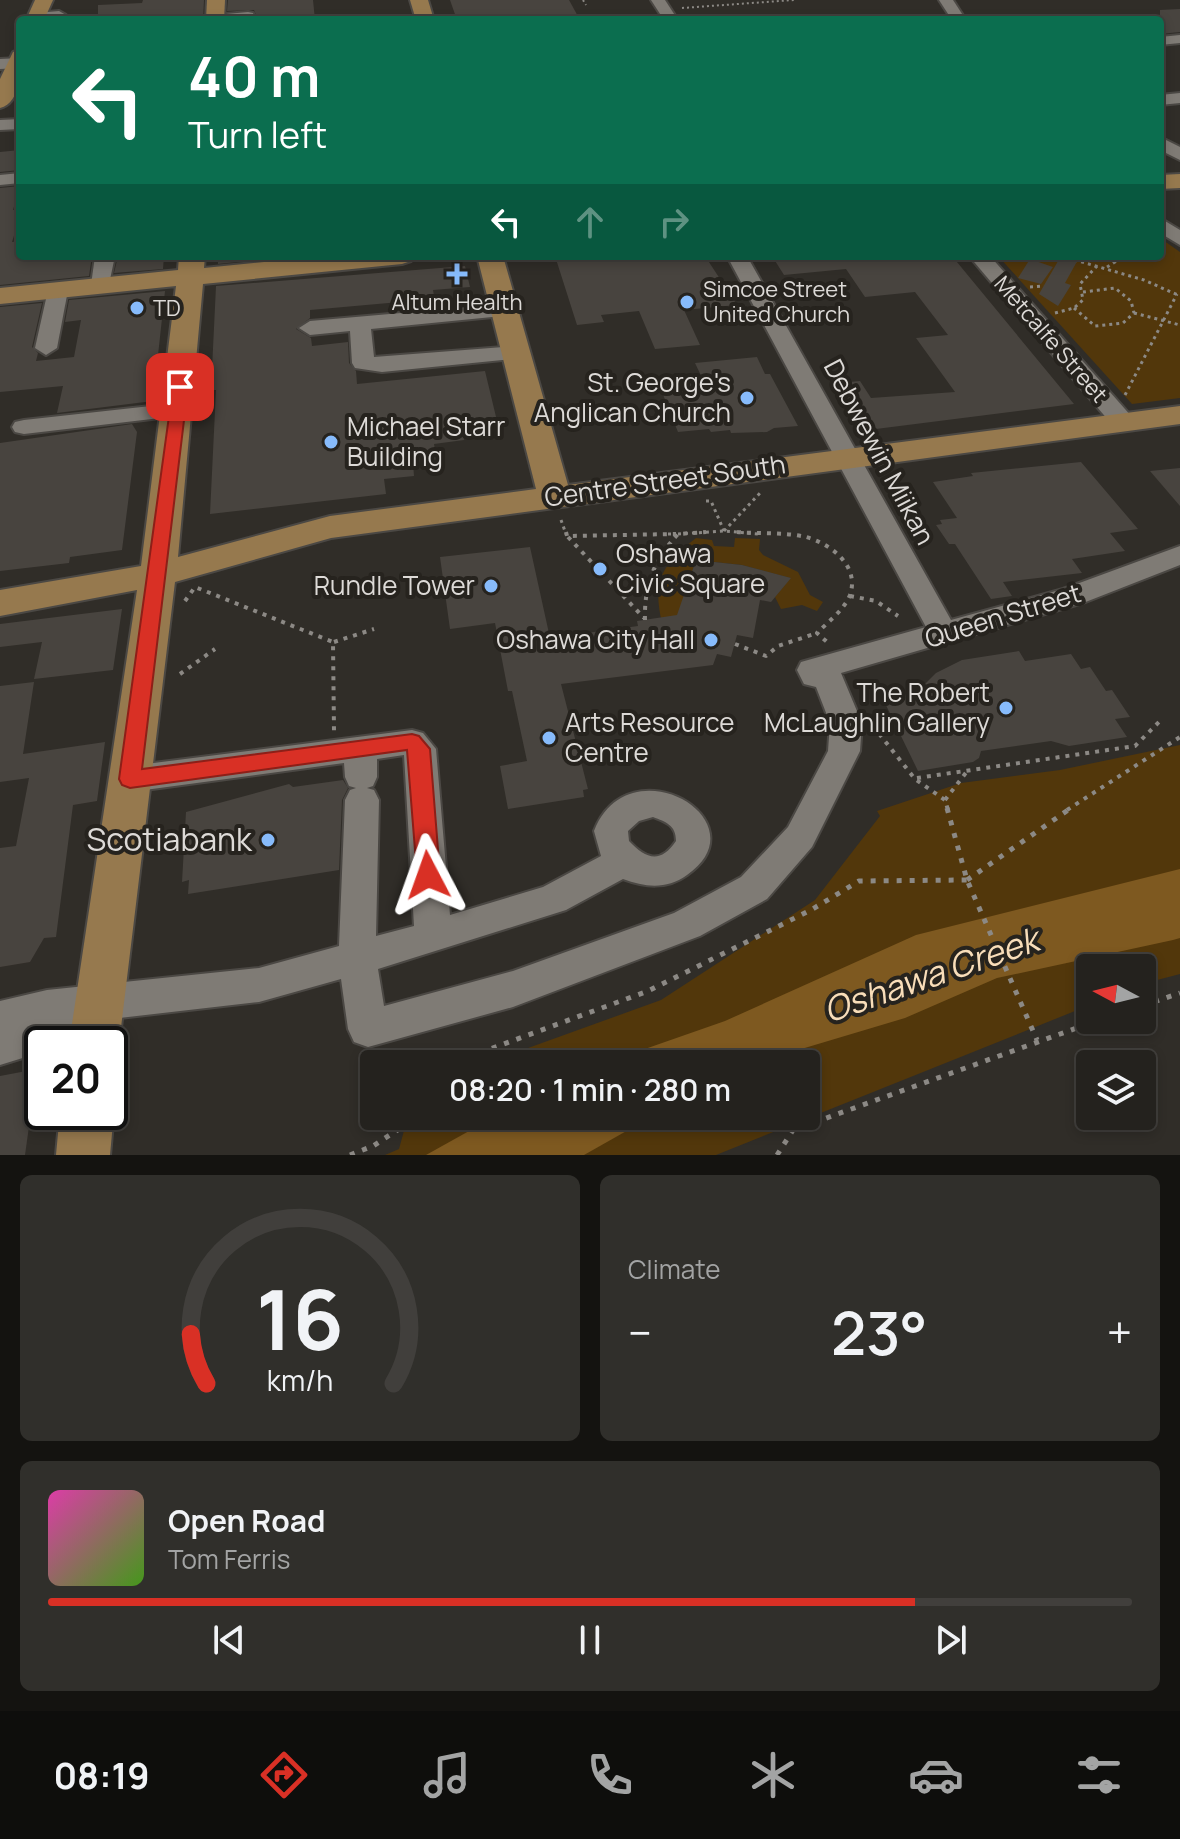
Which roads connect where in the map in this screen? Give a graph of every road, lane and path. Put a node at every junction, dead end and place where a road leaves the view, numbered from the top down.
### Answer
1 (583, 0) edge
2 (794, 0) edge
3 (586, 5) dead end
4 (664, 10) edge
5 (38, 12) edge
6 (215, 13) edge
7 (59, 15) dead end
8 (248, 16) edge
9 (14, 61) edge
10 (0, 102) edge
11 (104, 260) edge
12 (325, 260) edge
13 (491, 260) edge
14 (739, 260) edge
15 (983, 260) edge
16 (1076, 260) edge
17 (1115, 260) edge
18 (1083, 262) joint
19 (1097, 266) junction
20 (191, 267) edge
21 (1105, 268) junction
22 (101, 285) junction
23 (58, 290) junction
24 (1083, 292) junction
25 (1178, 295) edge
26 (0, 296) edge
27 (1074, 308) junction
28 (504, 310) junction
29 (1134, 313) junction
30 (1048, 314) dead end
31 (1164, 321) junction
32 (1180, 325) edge
33 (310, 328) dead end
34 (361, 333) junction
35 (46, 348) dead end
36 (515, 353) junction
37 (178, 410) junction
38 (1123, 410) junction
39 (1180, 415) edge
40 (24, 427) dead end
41 (849, 457) junction
42 (761, 485) dead end
43 (696, 503) dead end
44 (562, 511) junction
45 (724, 531) junction
46 (678, 534) junction
47 (567, 536) junction
48 (1180, 555) edge
49 (170, 588) junction
50 (850, 596) junction
51 (0, 603) edge
52 (898, 616) dead end
53 (374, 629) dead end
54 (817, 633) junction
55 (944, 634) junction
56 (705, 639) dead end
57 (720, 641) dead end
58 (333, 642) junction
59 (735, 644) dead end
60 (215, 649) dead end
61 (827, 666) junction
62 (180, 674) dead end
63 (1159, 722) dead end
64 (857, 729) junction
65 (1180, 737) edge
66 (970, 768) junction
67 (354, 769) junction
68 (130, 779) junction
69 (915, 779) junction
70 (945, 800) junction
71 (622, 862) dead end
72 (967, 880) junction
73 (433, 937) junction
74 (364, 955) junction
75 (1180, 993) edge
76 (1156, 1001) edge
77 (0, 1019) edge
78 (96, 1024) edge
79 (1076, 1027) edge
80 (1037, 1040) junction
81 (0, 1046) edge
82 (487, 1050) edge
83 (85, 1130) edge
84 (398, 1130) edge
85 (83, 1155) edge
86 (350, 1155) edge
87 (777, 1155) edge

1 - 3 path
2 - 4 path
5 - 7 street
6 - 8 street
9 - 10 main road
11 - 22 street
12 - 20 main road
13 - 28 main road
14 - 41 street, Debwewin Miikan
15 - 38 street, Metcalfe Street
16 - 18 path
17 - 21 path
18 - 19 path
19 - 21 path
19 - 24 path
20 - 22 main road
20 - 37 main road
21 - 25 path
22 - 23 main road
23 - 26 main road
23 - 35 street
24 - 27 path
24 - 29 path
25 - 31 path
27 - 29 path
27 - 30 path
28 - 34 street
28 - 36 main road
29 - 31 path
31 - 32 path
31 - 38 path
33 - 34 street
34 - 36 street
36 - 44 main road
37 - 40 street
37 - 49 main road
38 - 39 main road, Centre Street South
38 - 41 main road, Centre Street South
41 - 44 main road, Centre Street South
41 - 55 street, Debwewin Miikan
42 - 45 path
43 - 45 path
44 - 47 path
44 - 49 main road, Centre Street South
45 - 46 path
45 - 50 path
46 - 47 path
46 - 47 path
48 - 55 street, Queen Street
49 - 51 main road, Centre Street South
49 - 58 path
49 - 68 main road
50 - 52 path
50 - 54 path
53 - 58 path
54 - 59 path
54 - 61 path
55 - 61 street, Queen Street
56 - 57 path
58 - 67 path
60 - 62 path
61 - 64 street
63 - 66 path
64 - 69 path
64 - 74 street
65 - 72 path
66 - 69 path
66 - 70 path
67 - 68 street
67 - 73 street
67 - 74 street
68 - 78 main road
69 - 70 path
70 - 72 path
71 - 73 street
72 - 80 path
72 - 82 path
73 - 74 street
74 - 78 street
75 - 76 path
77 - 78 street
78 - 81 street
79 - 80 path
80 - 87 path
83 - 85 main road
84 - 86 path

